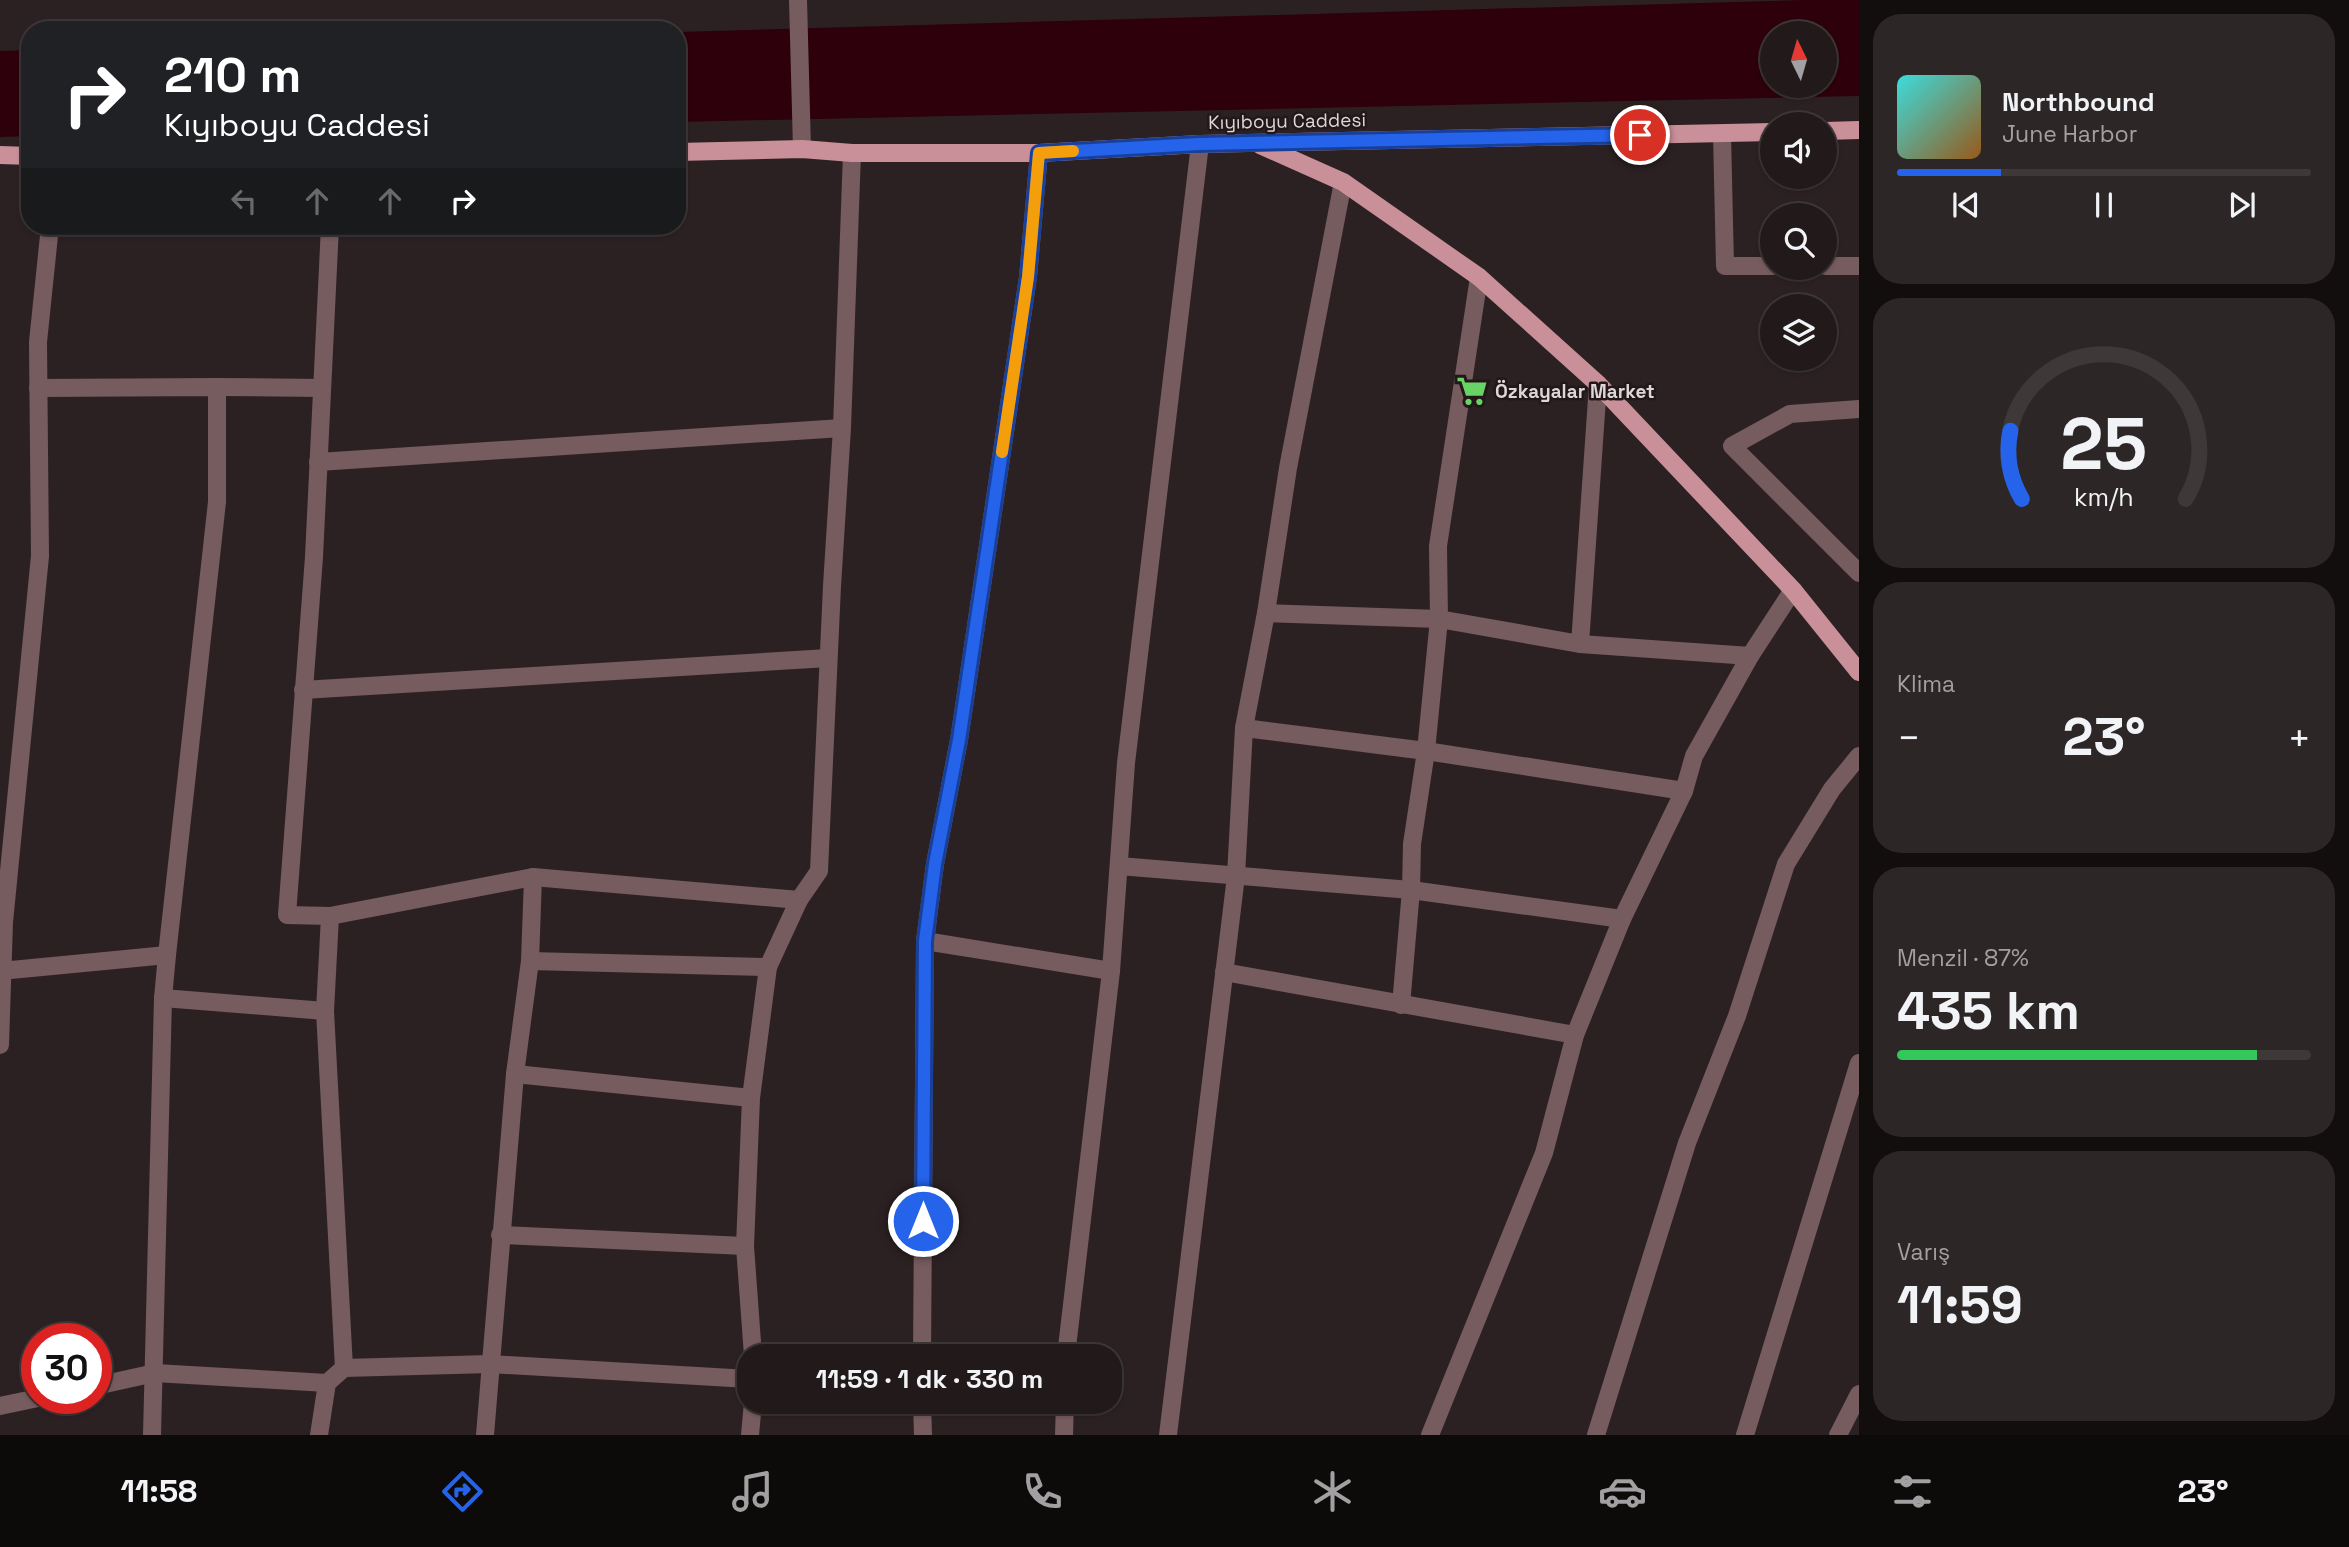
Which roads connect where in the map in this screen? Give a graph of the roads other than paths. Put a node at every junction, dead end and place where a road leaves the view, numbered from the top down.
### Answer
1 (798, 0) edge
2 (1859, 130) edge
3 (1837, 131) edge
4 (1760, 133) edge
5 (1722, 134) junction
6 (802, 141) junction
7 (1254, 143) junction
8 (1199, 144) junction
9 (686, 151) edge
10 (852, 153) junction
11 (1039, 153) junction
12 (0, 155) edge
13 (21, 156) edge
14 (1343, 182) junction
15 (49, 235) edge
16 (330, 235) edge
17 (1760, 266) edge
18 (1837, 266) edge
19 (1859, 266) edge
20 (1479, 276) junction
21 (1598, 384) junction
22 (217, 387) junction
23 (38, 388) junction
24 (322, 388) junction
25 (1859, 409) edge
26 (842, 428) junction
27 (318, 461) junction
28 (1859, 573) edge
29 (1793, 590) junction
30 (1266, 613) junction
31 (1439, 619) junction
32 (1580, 644) junction
33 (1750, 656) junction
34 (828, 658) junction
35 (1859, 672) edge
36 (303, 690) junction
37 (1244, 728) junction
38 (1426, 751) junction
39 (1859, 756) edge
40 (1684, 791) junction
41 (1119, 866) junction
42 (1236, 876) junction
43 (533, 877) junction
44 (1410, 890) junction
45 (799, 900) junction
46 (330, 916) junction
47 (1622, 919) junction
48 (925, 941) junction
49 (167, 954) junction
50 (530, 961) junction
51 (768, 967) junction
52 (1, 971) edge
53 (1111, 971) junction
54 (1224, 972) junction
55 (163, 998) junction
56 (1401, 1005) junction
57 (325, 1011) junction
58 (1575, 1035) junction
59 (0, 1045) edge
60 (1859, 1063) edge
61 (515, 1074) junction
62 (751, 1098) junction
63 (500, 1235) junction
64 (745, 1246) junction
65 (752, 1344) edge
66 (922, 1344) edge
67 (1067, 1344) edge
68 (490, 1364) junction
69 (344, 1368) junction
70 (155, 1373) junction
71 (737, 1378) edge
72 (112, 1382) edge
73 (327, 1383) junction
74 (1859, 1394) edge
75 (21, 1402) edge
76 (0, 1406) edge
77 (752, 1414) edge
78 (922, 1414) edge
79 (1065, 1414) edge
80 (1437, 1433) edge
81 (152, 1435) edge
82 (319, 1435) edge
83 (485, 1435) edge
84 (750, 1435) edge
85 (923, 1435) edge
86 (1064, 1435) edge
87 (1168, 1435) edge
88 (1596, 1435) edge
89 (1745, 1435) edge
90 (1838, 1435) edge

1 - 6 street
2 - 3 main road
4 - 5 main road, Kıyıboyu Caddesi
5 - 7 main road, Kıyıboyu Caddesi
5 - 17 street
6 - 9 main road, Kıyıboyu Caddesi
6 - 10 main road, Kıyıboyu Caddesi
7 - 8 main road, Kıyıboyu Caddesi
7 - 14 main road
8 - 11 main road, Kıyıboyu Caddesi
8 - 41 street
10 - 11 main road, Kıyıboyu Caddesi
10 - 26 street
11 - 48 street
12 - 13 main road
14 - 20 main road
14 - 30 street
15 - 23 street
16 - 24 street
18 - 19 street
20 - 21 main road
20 - 31 street
21 - 29 main road
21 - 32 street
22 - 23 street
22 - 24 street
22 - 49 street
23 - 52 street
24 - 27 street
25 - 28 street
26 - 27 street
26 - 34 street
27 - 36 street
29 - 33 street
29 - 35 main road
30 - 31 street
30 - 37 street
31 - 32 street
31 - 38 street
32 - 33 street
33 - 40 street
34 - 36 street
34 - 45 street
36 - 46 street
37 - 38 street
37 - 42 street
38 - 40 street
38 - 44 street
39 - 88 street
40 - 47 street
41 - 42 street
41 - 53 street
42 - 44 street
42 - 54 street
43 - 45 street
43 - 46 street
43 - 50 street
44 - 47 street
44 - 56 street
45 - 51 street
46 - 57 street
47 - 58 street
48 - 53 street
48 - 66 street
49 - 52 street
49 - 55 street
50 - 51 street
50 - 61 street
51 - 62 street
52 - 59 street
53 - 67 street
54 - 56 street
54 - 87 street
55 - 57 street
55 - 70 street
56 - 58 street
57 - 69 street
58 - 80 street
60 - 89 street
61 - 62 street
61 - 63 street
62 - 64 street
63 - 64 street
63 - 68 street
64 - 65 street
68 - 69 street
68 - 71 street
68 - 83 street
69 - 73 street
70 - 72 street
70 - 73 street
70 - 81 street
73 - 82 street
74 - 90 street
75 - 76 street
77 - 84 street
78 - 85 street
79 - 86 street

